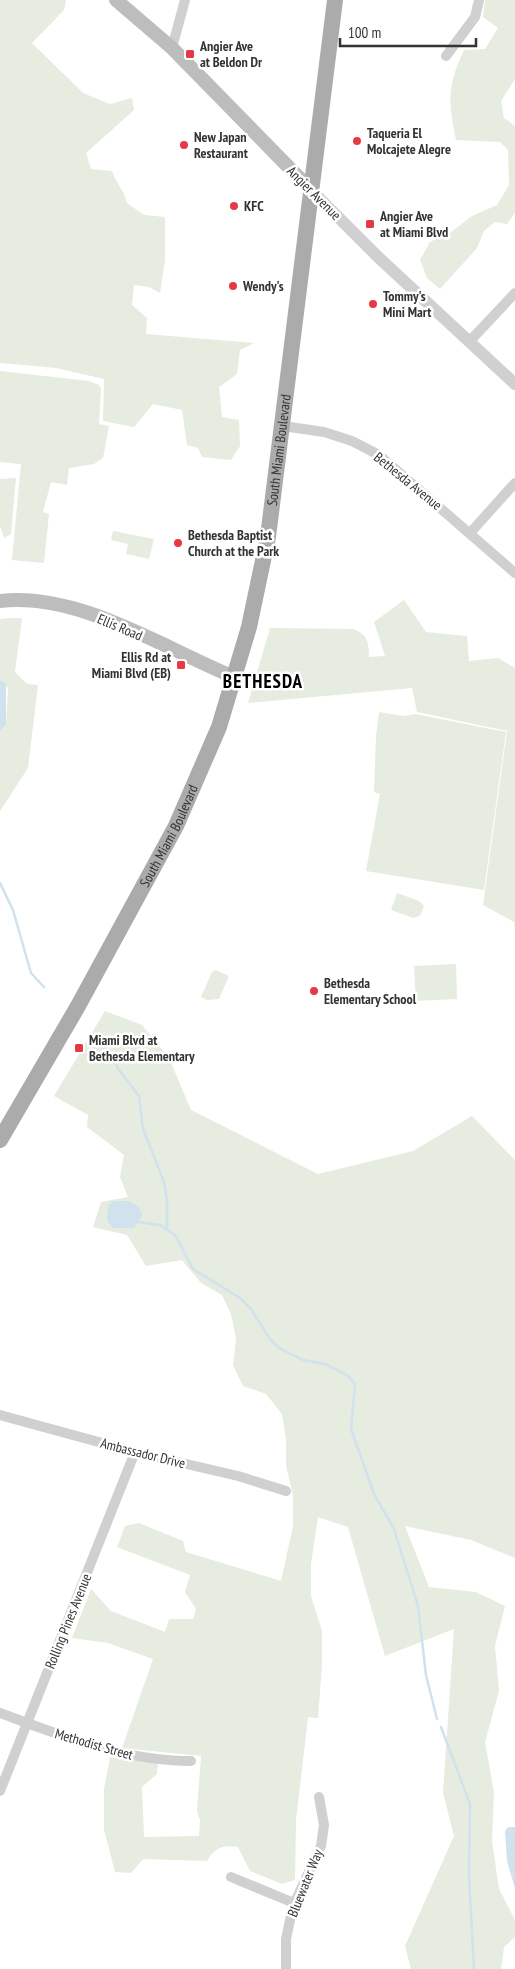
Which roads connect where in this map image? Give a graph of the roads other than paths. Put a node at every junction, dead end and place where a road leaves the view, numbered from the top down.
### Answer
1 (116, 0) edge
2 (185, 0) edge
3 (336, 0) edge
4 (479, 0) edge
5 (172, 48) junction
6 (446, 56) dead end
7 (311, 190) junction
8 (515, 293) edge
9 (469, 342) junction
10 (515, 384) edge
11 (283, 426) junction
12 (515, 483) edge
13 (470, 534) junction
14 (515, 573) edge
15 (0, 601) edge
16 (234, 677) junction
17 (0, 1140) edge
18 (0, 1415) edge
19 (135, 1452) junction
20 (286, 1491) dead end
21 (0, 1713) edge
22 (27, 1723) junction
23 (191, 1761) dead end
24 (0, 1791) edge
25 (320, 1797) dead end
26 (231, 1877) dead end
27 (294, 1903) junction
28 (286, 1969) edge

1 - 5 main road, Angier Avenue
2 - 5 street
3 - 7 main road, South Miami Boulevard
4 - 6 street
5 - 7 main road, Angier Avenue
7 - 9 street, Angier Avenue
7 - 11 main road, South Miami Boulevard
8 - 9 street
9 - 10 street, Angier Avenue
11 - 13 street, Bethesda Avenue
11 - 16 main road, South Miami Boulevard
12 - 13 street
13 - 14 street, Bethesda Avenue
15 - 16 main road, Ellis Road
16 - 17 main road, South Miami Boulevard
18 - 19 street, Ambassador Drive
19 - 20 street, Ambassador Drive
19 - 22 street, Rolling Pines Avenue
21 - 22 street, Methodist Street
22 - 23 street, Methodist Street
22 - 24 street, Rolling Pines Avenue
25 - 27 street, Bluewater Way
26 - 27 street
27 - 28 street, Bluewater Way

